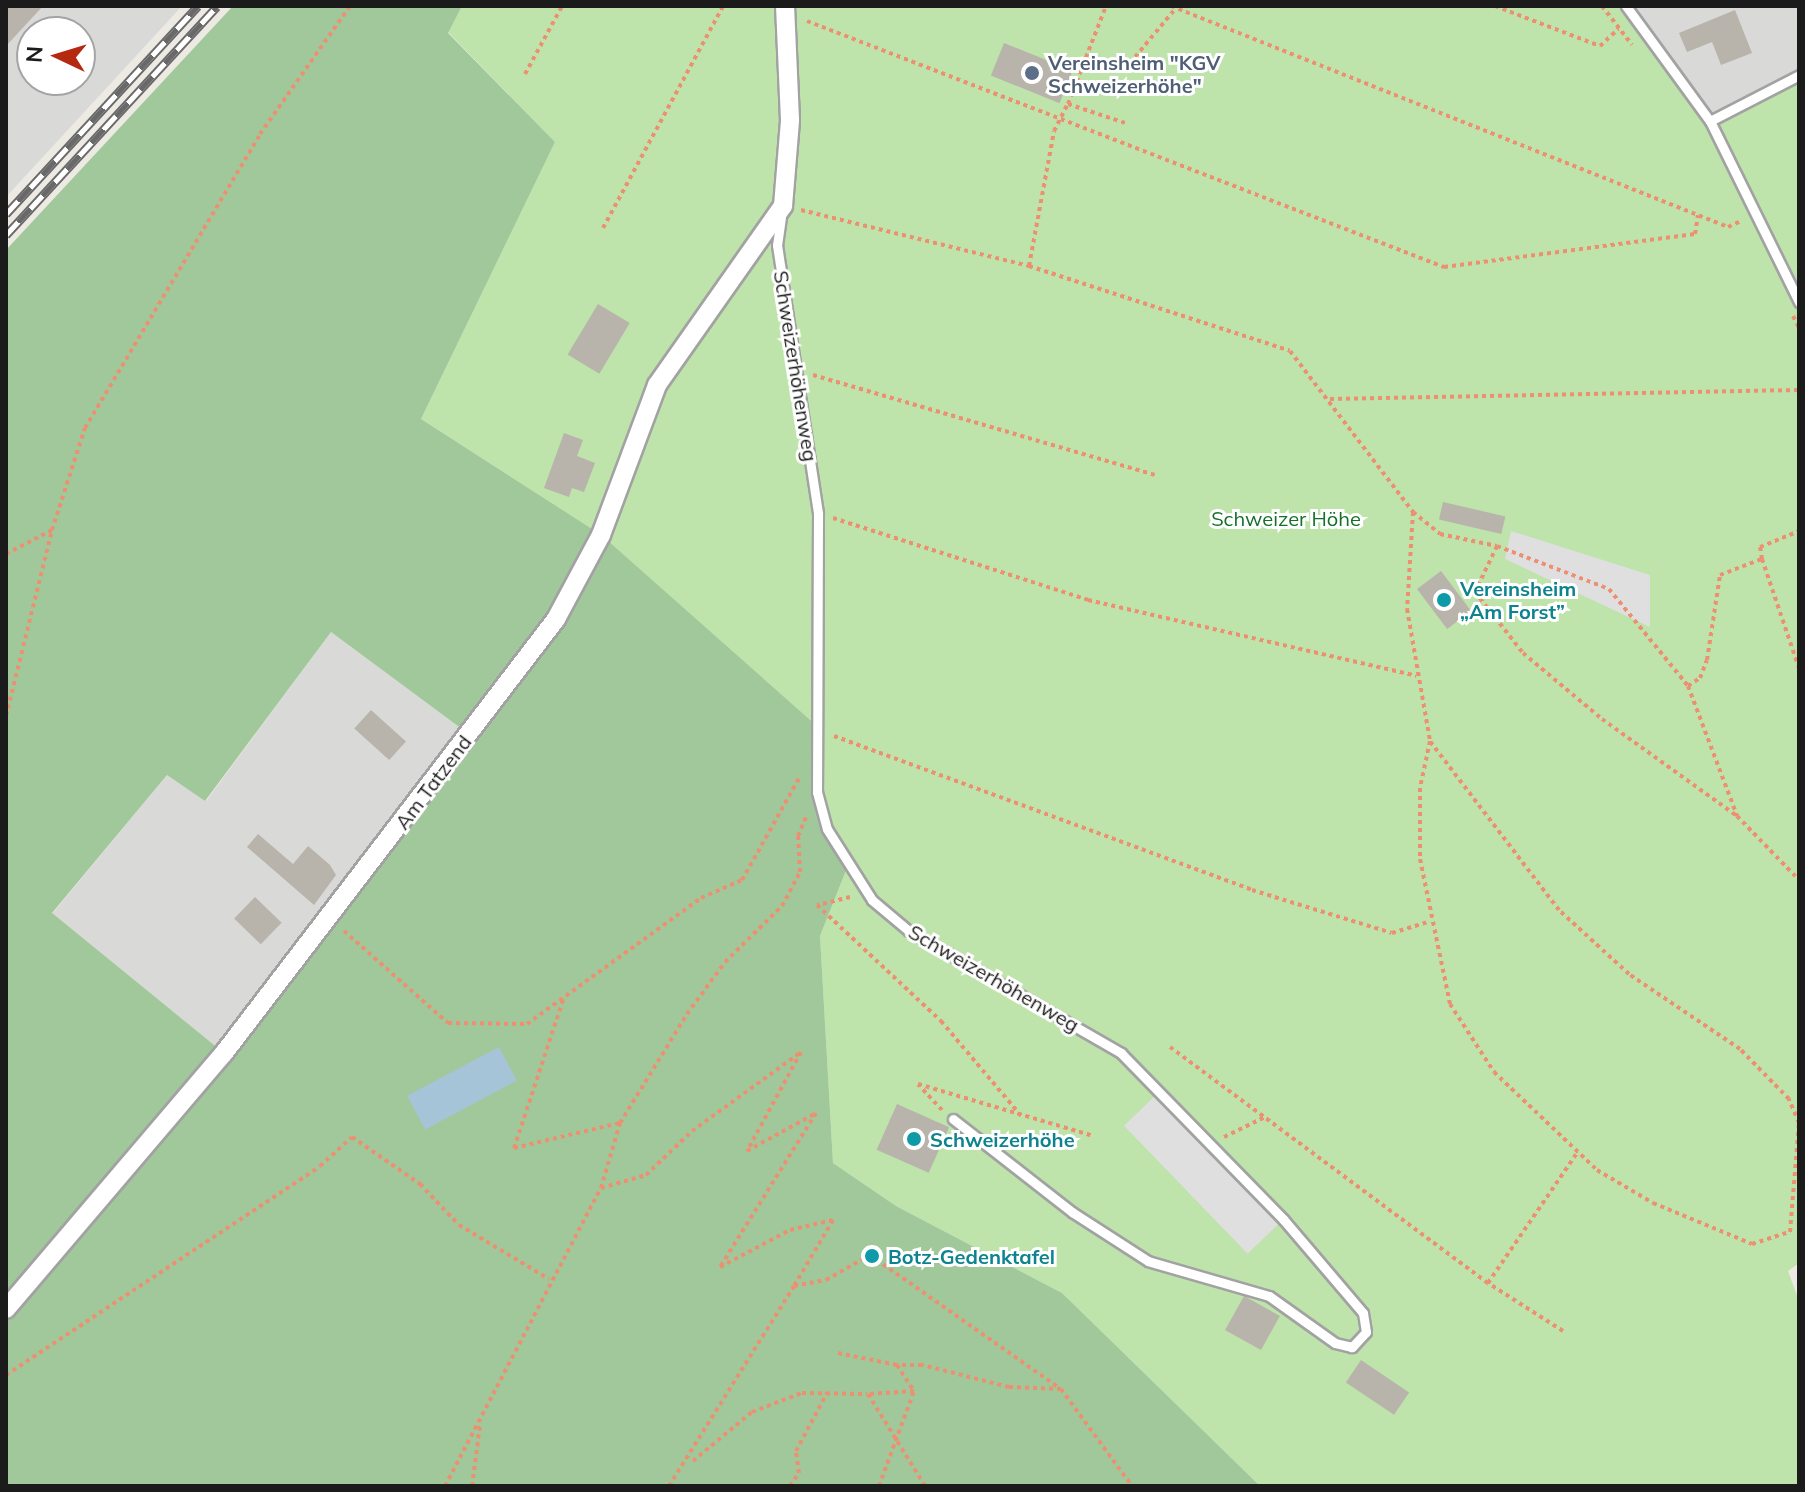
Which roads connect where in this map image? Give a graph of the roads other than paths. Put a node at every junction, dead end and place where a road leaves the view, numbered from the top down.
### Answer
1 (1626, 6) edge
2 (785, 10) edge
3 (1799, 75) edge
4 (1710, 121) junction
5 (783, 206) junction
6 (1799, 302) edge
7 (953, 1119) road end
8 (6, 1309) edge

1 - 4 lane
2 - 5 street, Schweizerhöhenweg
3 - 4 lane
4 - 6 lane
5 - 7 lane, Schweizerhöhenweg
5 - 8 street, Am Tatzend

